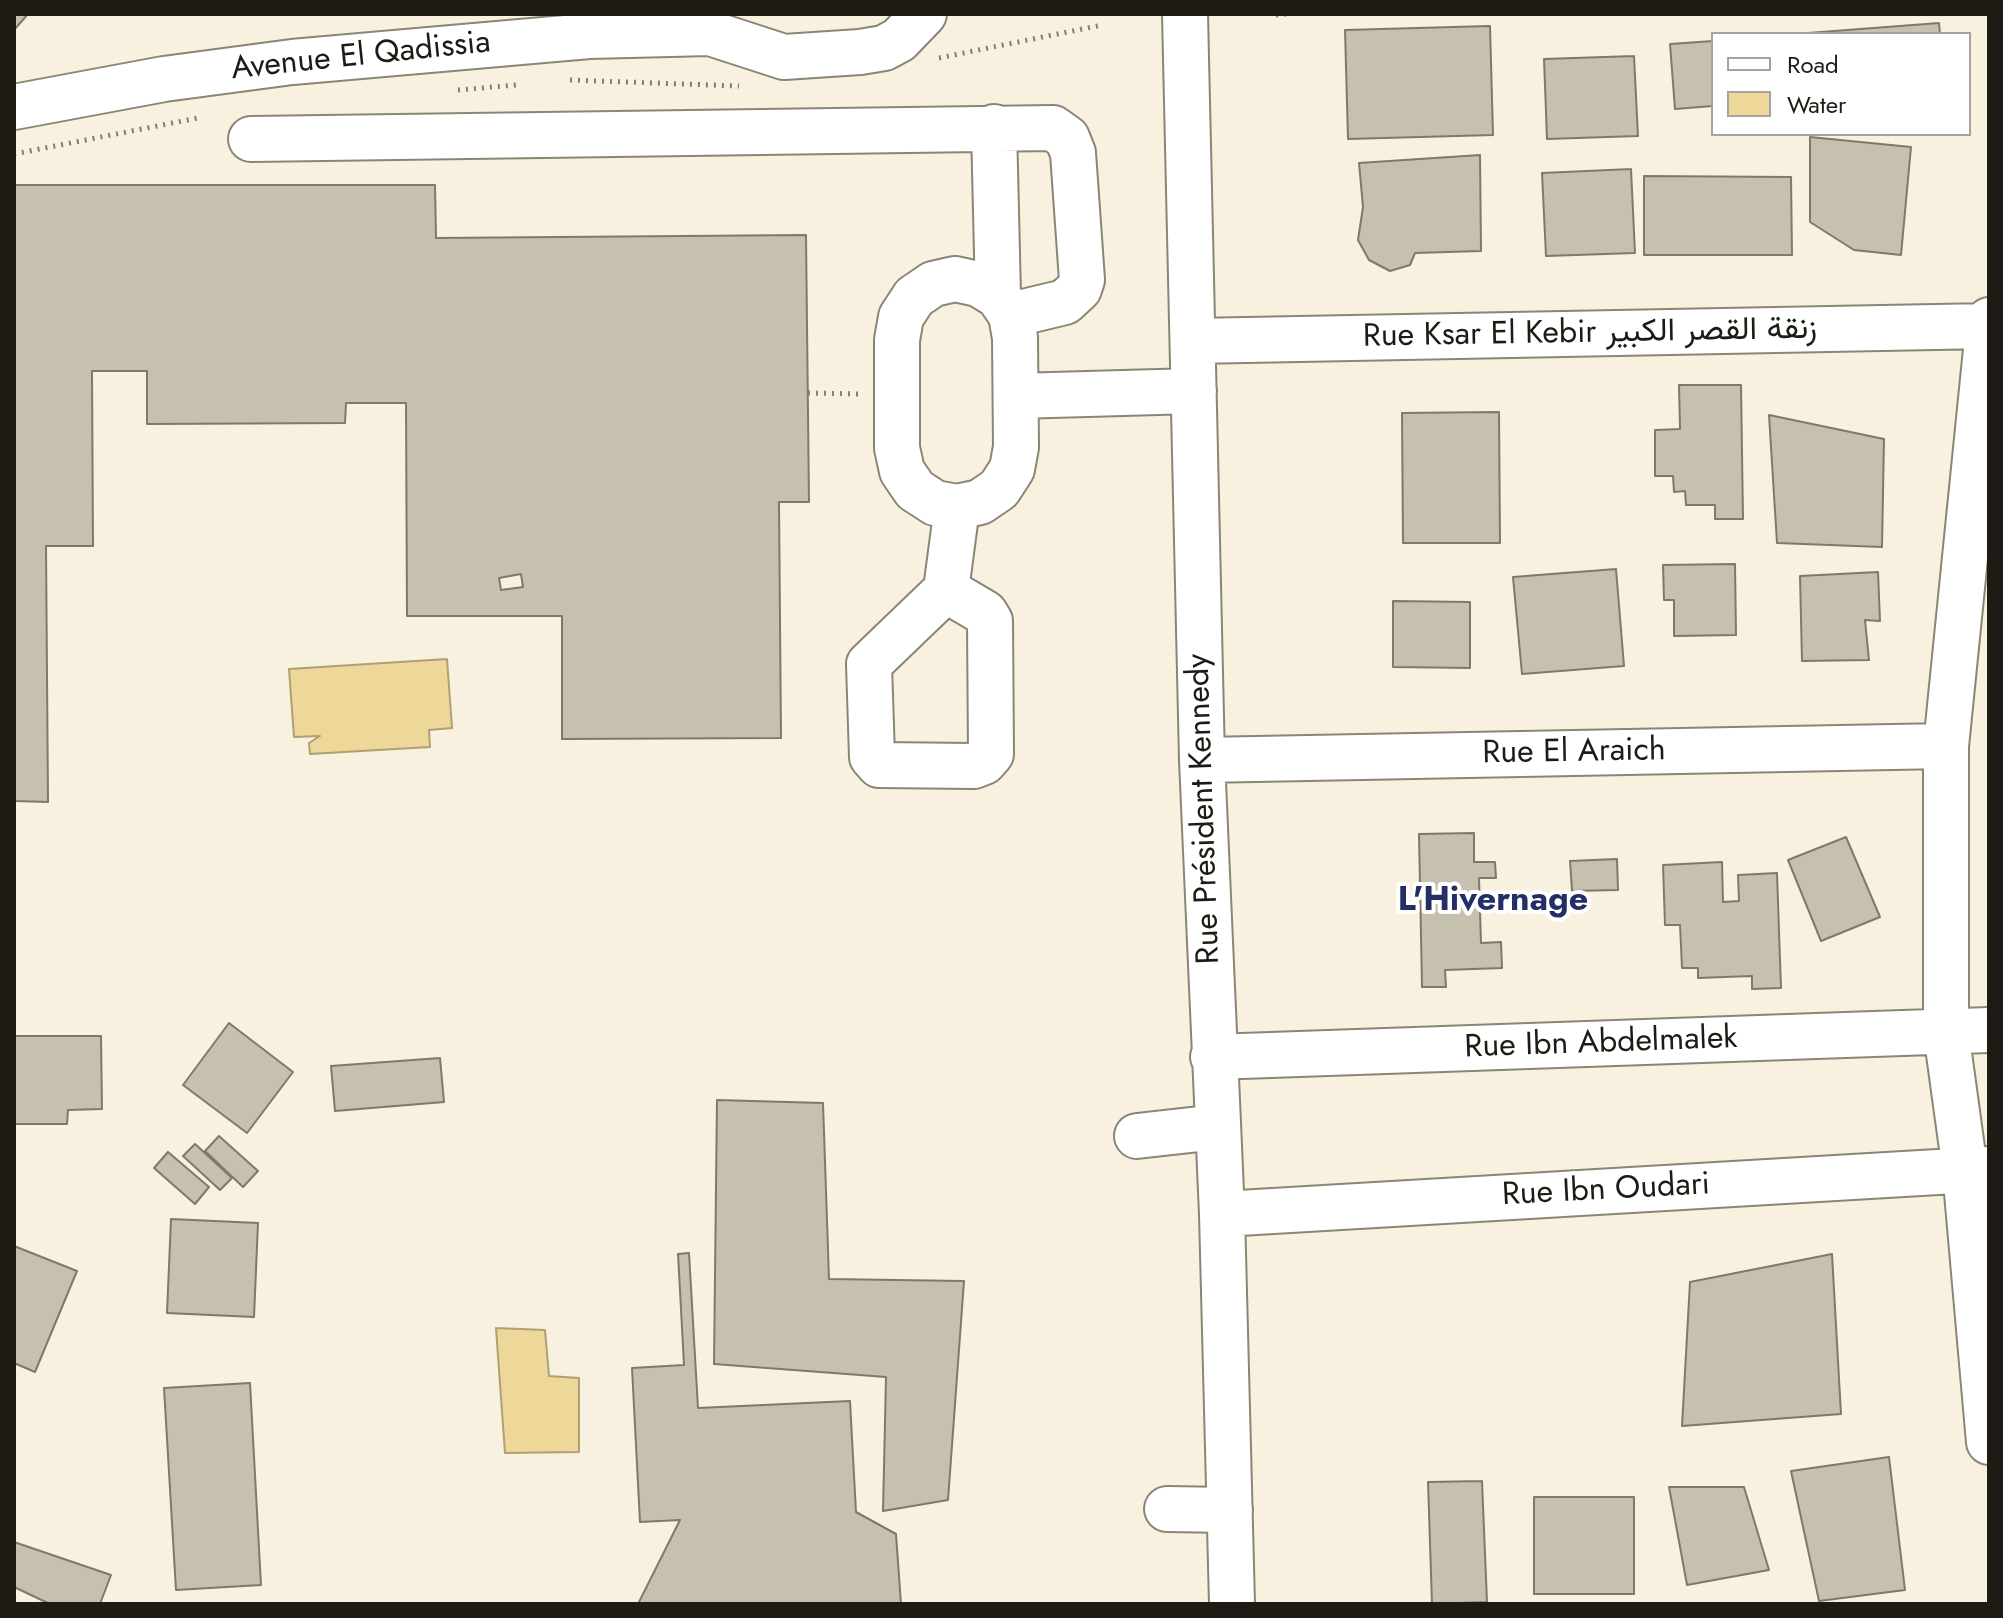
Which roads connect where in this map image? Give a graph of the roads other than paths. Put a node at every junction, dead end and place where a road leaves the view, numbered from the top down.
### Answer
1 (924, 14) edge
2 (1185, 14) edge
3 (718, 23) edge
4 (14, 107) edge
5 (994, 127) junction
6 (251, 139) dead end
7 (1004, 306) junction
8 (1989, 320) edge
9 (1988, 326) edge
10 (1193, 341) junction
11 (1194, 391) junction
12 (1016, 396) junction
13 (957, 507) junction
14 (946, 590) dead end
15 (1946, 746) junction
16 (1202, 760) junction
17 (1989, 1030) edge
18 (1946, 1032) junction
19 (1213, 1057) junction
20 (1217, 1127) junction
21 (1137, 1136) dead end
22 (1977, 1169) edge
23 (1222, 1214) junction
24 (1989, 1442) edge
25 (1167, 1509) dead end
26 (1230, 1510) junction
27 (1232, 1604) edge

1 - 3 street, Avenue El Qadissia
2 - 10 street, Rue Président Kennedy
3 - 4 street, Avenue El Qadissia
5 - 6 street
5 - 7 street
5 - 7 street
7 - 12 street
7 - 13 street
8 - 9 street
9 - 10 street, Rue Ksar El Kebir زنقة القصر الكبير
9 - 15 street
10 - 11 street, Rue Président Kennedy
11 - 12 street
11 - 16 street, Rue Président Kennedy
12 - 13 street
13 - 14 street
15 - 16 street, Rue El Araich
15 - 18 street
16 - 19 street, Rue Président Kennedy
17 - 18 street, Rue Ibn Abdelmalek
18 - 19 street, Rue Ibn Abdelmalek
18 - 22 street
19 - 20 street, Rue Président Kennedy
20 - 21 street
20 - 23 street, Rue Président Kennedy
22 - 23 street, Rue Ibn Oudari
22 - 24 street
23 - 26 street, Rue Président Kennedy
25 - 26 street
26 - 27 street, Rue Président Kennedy

